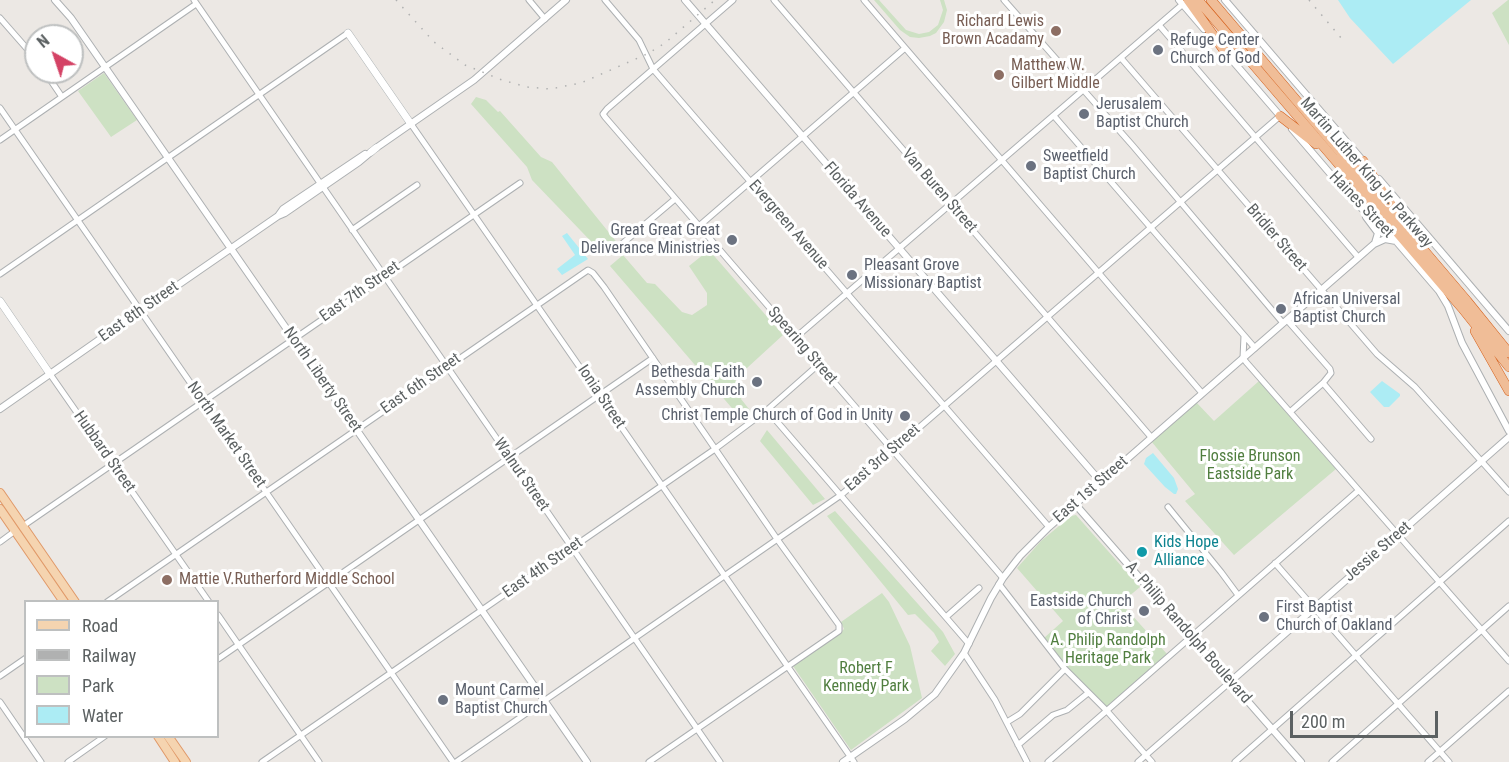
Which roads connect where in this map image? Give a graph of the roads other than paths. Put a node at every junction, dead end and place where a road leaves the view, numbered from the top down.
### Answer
1 (55, 0) edge
2 (529, 0) edge
3 (566, 0) edge
4 (605, 0) edge
5 (685, 0) edge
6 (733, 0) edge
7 (774, 0) edge
8 (864, 0) edge
9 (1004, 0) edge
10 (1198, 0) edge
11 (1211, 0) edge
12 (1225, 0) edge
13 (1183, 1) edge
14 (195, 2) edge
15 (0, 18) edge
16 (545, 19) junction
17 (705, 24) junction
18 (1159, 25) junction
19 (348, 33) joint
20 (24, 45) edge
21 (905, 48) junction
22 (1226, 53) joint
23 (1121, 58) junction
24 (105, 67) junction
25 (653, 69) junction
26 (53, 84) edge
27 (1083, 91) junction
28 (854, 93) junction
29 (259, 95) junction
30 (62, 97) junction
31 (0, 108) edge
32 (1054, 116) junction
33 (1280, 116) junction
34 (411, 124) junction
35 (15, 130) junction
36 (802, 137) junction
37 (1255, 137) junction
38 (0, 140) edge
39 (168, 158) junction
40 (1002, 160) junction
41 (1363, 161) junction
42 (1217, 170) junction
43 (1346, 173) junction
44 (751, 182) junction
45 (520, 183) dead end
46 (321, 185) junction
47 (417, 185) dead end
48 (1351, 198) junction
49 (675, 199) junction
50 (1180, 202) junction
51 (950, 205) junction
52 (474, 213) junction
53 (78, 220) junction
54 (699, 226) junction
55 (1151, 227) junction
56 (352, 230) junction
57 (1411, 235) junction
58 (1396, 241) junction
59 (623, 243) dead end
60 (1374, 244) junction
61 (231, 248) junction
62 (899, 249) junction
63 (1358, 257) junction
64 (1099, 272) junction
65 (0, 274) edge
66 (384, 276) junction
67 (1320, 290) junction
68 (847, 294) junction
69 (0, 301) edge
70 (537, 304) junction
71 (1462, 308) junction
72 (140, 311) junction
73 (1047, 317) junction
74 (1285, 321) junction
75 (1509, 331) edge
76 (110, 332) joint
77 (1244, 336) junction
78 (103, 337) joint
79 (294, 338) junction
80 (795, 338) junction
81 (1255, 348) junction
82 (1509, 353) edge
83 (653, 358) junction
84 (1243, 358) junction
85 (996, 361) junction
86 (818, 365) junction
87 (447, 366) junction
88 (1509, 367) edge
89 (50, 374) junction
90 (1323, 383) junction
91 (1509, 390) edge
92 (1202, 393) junction
93 (600, 394) junction
94 (203, 401) junction
95 (944, 406) junction
96 (0, 409) edge
97 (767, 410) junction
98 (1290, 412) junction
99 (356, 429) junction
100 (1509, 432) edge
101 (1151, 437) junction
102 (1509, 437) edge
103 (1371, 439) dead end
104 (715, 449) junction
105 (892, 451) junction
106 (509, 457) junction
107 (1482, 461) junction
108 (112, 464) junction
109 (1100, 481) junction
110 (662, 485) junction
111 (1358, 491) junction
112 (266, 492) junction
113 (1509, 492) edge
114 (0, 493) edge
115 (841, 495) junction
116 (1075, 504) junction
117 (1168, 507) dead end
118 (0, 509) edge
119 (419, 520) junction
120 (1509, 521) edge
121 (1049, 527) junction
122 (19, 529) junction
123 (1398, 534) junction
124 (777, 539) junction
125 (0, 542) edge
126 (572, 548) junction
127 (176, 555) junction
128 (1275, 564) junction
129 (725, 575) junction
130 (1001, 581) junction
131 (328, 582) junction
132 (1440, 582) junction
133 (979, 588) dead end
134 (1238, 595) junction
135 (63, 600) edge
136 (73, 600) edge
137 (110, 600) edge
138 (207, 600) edge
139 (1509, 606) edge
140 (1314, 608) junction
141 (482, 610) junction
142 (219, 616) edge
143 (946, 617) junction
144 (1482, 630) junction
145 (1190, 637) junction
146 (635, 638) junction
147 (969, 644) junction
148 (238, 645) junction
149 (964, 653) junction
150 (1356, 656) junction
151 (219, 658) edge
152 (24, 659) edge
153 (1509, 661) edge
154 (788, 666) junction
155 (1065, 669) junction
156 (391, 673) junction
157 (0, 676) edge
158 (1230, 682) junction
159 (1509, 691) edge
160 (1088, 693) junction
161 (544, 700) junction
162 (0, 702) edge
163 (1398, 704) junction
164 (1107, 711) junction
165 (1007, 723) junction
166 (697, 729) junction
167 (1272, 729) junction
168 (301, 735) junction
169 (24, 736) edge
170 (25, 738) edge
171 (102, 738) edge
172 (159, 738) edge
173 (169, 738) edge
174 (1018, 745) junction
175 (1440, 751) junction
176 (1146, 755) junction
177 (852, 759) edge
178 (42, 762) edge
179 (68, 762) edge
180 (175, 762) edge
181 (186, 762) edge
182 (262, 762) edge
183 (319, 762) edge
184 (454, 762) edge
185 (587, 762) edge
186 (649, 762) edge
187 (720, 762) edge
188 (843, 762) edge
189 (1027, 762) edge
190 (1048, 762) edge
191 (1138, 762) edge
192 (1152, 762) edge
193 (1235, 762) edge
194 (1301, 762) edge
195 (1332, 762) edge
196 (1428, 762) edge
197 (1449, 762) edge

1 - 24 street, North Liberty Street
2 - 16 street
3 - 16 street, East 8th Street
4 - 25 street, Evergreen Avenue
5 - 17 street, Florida Avenue
6 - 17 street
7 - 28 street, Van Buren Street
8 - 21 street
9 - 27 street
10 - 43 highway, Martin Luther King Jr. Parkway
11 - 57 highway, Martin Luther King Jr. Parkway
12 - 41 street, Haines Street
13 - 18 street
13 - 22 highway
14 - 24 street
14 - 29 street, Walnut Street
15 - 20 street
16 - 34 street, East 8th Street
17 - 25 street
17 - 36 street, Florida Avenue
18 - 23 street
18 - 37 street
19 - 29 street
19 - 34 main road, Ionia Street
21 - 28 street
21 - 40 street
22 - 33 street, Haines Street
23 - 27 street
23 - 42 street, Bridier Street
24 - 30 street
24 - 39 street, North Liberty Street
25 - 44 street, Evergreen Avenue
25 - 49 street, Spearing Street
26 - 30 street
27 - 32 street
27 - 50 street
28 - 36 street
28 - 51 street, Van Buren Street
29 - 39 street
29 - 46 street, Walnut Street
30 - 35 street
31 - 35 street, North Market Street
32 - 40 street
32 - 55 street
33 - 37 street, East 3rd Street
33 - 43 highway
33 - 48 street, Haines Street
34 - 46 street, East 8th Street
34 - 52 street, Ionia Street
35 - 38 street
35 - 53 street, North Market Street
36 - 44 street
36 - 62 street, Florida Avenue
37 - 42 street, East 3rd Street
37 - 63 street
39 - 53 street
39 - 61 street, North Liberty Street
40 - 51 street
40 - 64 street
41 - 57 highway
41 - 75 street, Haines Street
42 - 50 street, East 3rd Street
42 - 67 street, Bridier Street
43 - 71 highway, Martin Luther King Jr. Parkway
44 - 54 street
44 - 68 street, Evergreen Avenue
45 - 52 street, East 7th Street
46 - 56 street, Walnut Street
46 - 61 street, East 8th Street
47 - 56 street
48 - 58 street, Haines Street
48 - 60 street
49 - 54 street, Spearing Street
49 - 59 street
50 - 55 street, East 3rd Street
50 - 74 street
51 - 62 street
51 - 73 street, Van Buren Street
52 - 66 street, East 7th Street
52 - 70 street, Ionia Street
53 - 65 street
53 - 72 street, North Market Street
54 - 80 street, Spearing Street
55 - 64 street, East 3rd Street
55 - 77 street
56 - 66 street, Walnut Street
57 - 82 highway, Martin Luther King Jr. Parkway
58 - 60 street
58 - 100 street, Haines Street
60 - 63 street, East 1st Street
61 - 72 street, East 8th Street
61 - 79 street, North Liberty Street
62 - 68 street
62 - 85 street, Florida Avenue
63 - 67 street, East 1st Street
64 - 73 street, East 3rd Street
64 - 92 street
66 - 79 street, East 7th Street
66 - 87 street, Walnut Street
67 - 74 street, East 1st Street
67 - 107 street, Bridier Street
68 - 80 street
68 - 95 street, Evergreen Avenue
69 - 89 main road, Hubbard Street
70 - 83 street, East 6th Street
70 - 87 street, East 6th Street
70 - 93 street, Ionia Street
71 - 88 highway, Martin Luther King Jr. Parkway
71 - 91 highway
72 - 76 street, East 8th Street
72 - 94 street, North Market Street
73 - 85 street, East 3rd Street
73 - 101 street, Van Buren Street
74 - 81 street, East 1st Street
74 - 90 street
76 - 78 main road, East 8th Street
77 - 81 street
77 - 84 street
78 - 89 street, East 8th Street
79 - 94 street, East 7th Street
79 - 99 street, North Liberty Street
80 - 86 street, Spearing Street
81 - 84 street, East 1st Street
83 - 93 street
83 - 104 street
84 - 92 street, East 1st Street
84 - 98 street
85 - 95 street, East 3rd Street
85 - 109 street, Florida Avenue
86 - 97 street, East 4th Street
86 - 105 street, Spearing Street
87 - 99 street, East 6th Street
87 - 106 street, Walnut Street
89 - 96 street, East 8th Street
89 - 108 street, Hubbard Street
90 - 98 street
90 - 103 street
92 - 101 street, East 1st Street
93 - 106 street
93 - 110 street, Ionia Street
94 - 108 street, East 7th Street
94 - 112 street, North Market Street
95 - 105 street, East 3rd Street
95 - 121 street, Evergreen Avenue
97 - 104 street, East 4th Street
97 - 115 street
98 - 111 street
99 - 112 street, East 6th Street
99 - 119 street, North Liberty Street
101 - 109 street, East 1st Street
102 - 107 street, Jessie Street
104 - 110 street, East 4th Street
104 - 124 street
105 - 115 street, East 3rd Street
105 - 130 street, Spearing Street
106 - 119 street
106 - 126 street, Walnut Street
107 - 113 street, Bridier Street
107 - 123 street, Jessie Street
108 - 122 street, East 7th Street
108 - 127 street, Hubbard Street
109 - 116 street, East 1st Street
110 - 126 street, East 4th Street
110 - 129 street, Ionia Street
111 - 123 street
111 - 128 street
112 - 127 street, East 6th Street
112 - 131 street, North Market Street
114 - 122 main road
115 - 124 street, East 3rd Street
115 - 143 street
116 - 121 street, East 1st Street
116 - 145 street, A. Philip Randolph Boulevard
117 - 134 street
118 - 122 main road
119 - 131 street
119 - 141 street, North Liberty Street
120 - 132 street
121 - 130 street, East 1st Street
122 - 125 street, East 7th Street
122 - 135 main road
122 - 136 main road
123 - 132 street
123 - 140 street, Jessie Street
124 - 129 street, East 3rd Street
124 - 154 street
126 - 141 street, East 4th Street
126 - 146 street, Walnut Street
127 - 137 street, East 6th Street
127 - 138 street, Hubbard Street
128 - 134 street
128 - 140 street
129 - 146 street, East 3rd Street
129 - 154 street, Ionia Street
130 - 147 street, East 1st Street
130 - 155 street, Spearing Street
131 - 148 street
131 - 156 street, North Market Street
132 - 144 street
132 - 150 street
133 - 143 street
134 - 145 street
139 - 144 street
140 - 150 street
140 - 158 street, Jessie Street
141 - 156 street, East 4th Street
141 - 161 street, North Liberty Street
142 - 148 street
143 - 147 street
144 - 153 street
144 - 163 street
145 - 158 street, A. Philip Randolph Boulevard
145 - 164 street
146 - 161 street, East 3rd Street
146 - 166 street, Walnut Street
147 - 149 street, East 1st Street
148 - 151 street
148 - 168 street
149 - 165 street
149 - 177 street, East 1st Street
150 - 163 street
150 - 167 street
152 - 157 street
154 - 166 street
154 - 177 street, Ionia Street
155 - 160 street, Spearing Street
155 - 165 street
156 - 168 street, East 4th Street
156 - 184 street, North Market Street
158 - 167 street, A. Philip Randolph Boulevard
158 - 176 street, Jessie Street
159 - 175 street
160 - 164 street, Spearing Street
160 - 174 street
161 - 184 street, East 3rd Street
161 - 185 street, North Liberty Street
162 - 169 street
163 - 175 street
163 - 195 street
164 - 176 street, Spearing Street
164 - 190 street
165 - 174 street
166 - 186 street
166 - 187 street, Walnut Street
167 - 193 street
167 - 194 street, A. Philip Randolph Boulevard
168 - 182 street, East 4th Street
168 - 183 street
170 - 178 street
171 - 179 street
172 - 180 main road
173 - 181 main road
174 - 189 street
175 - 196 street
175 - 197 street
176 - 191 street, Jessie Street
176 - 192 street, Spearing Street
177 - 188 street, East 1st Street

